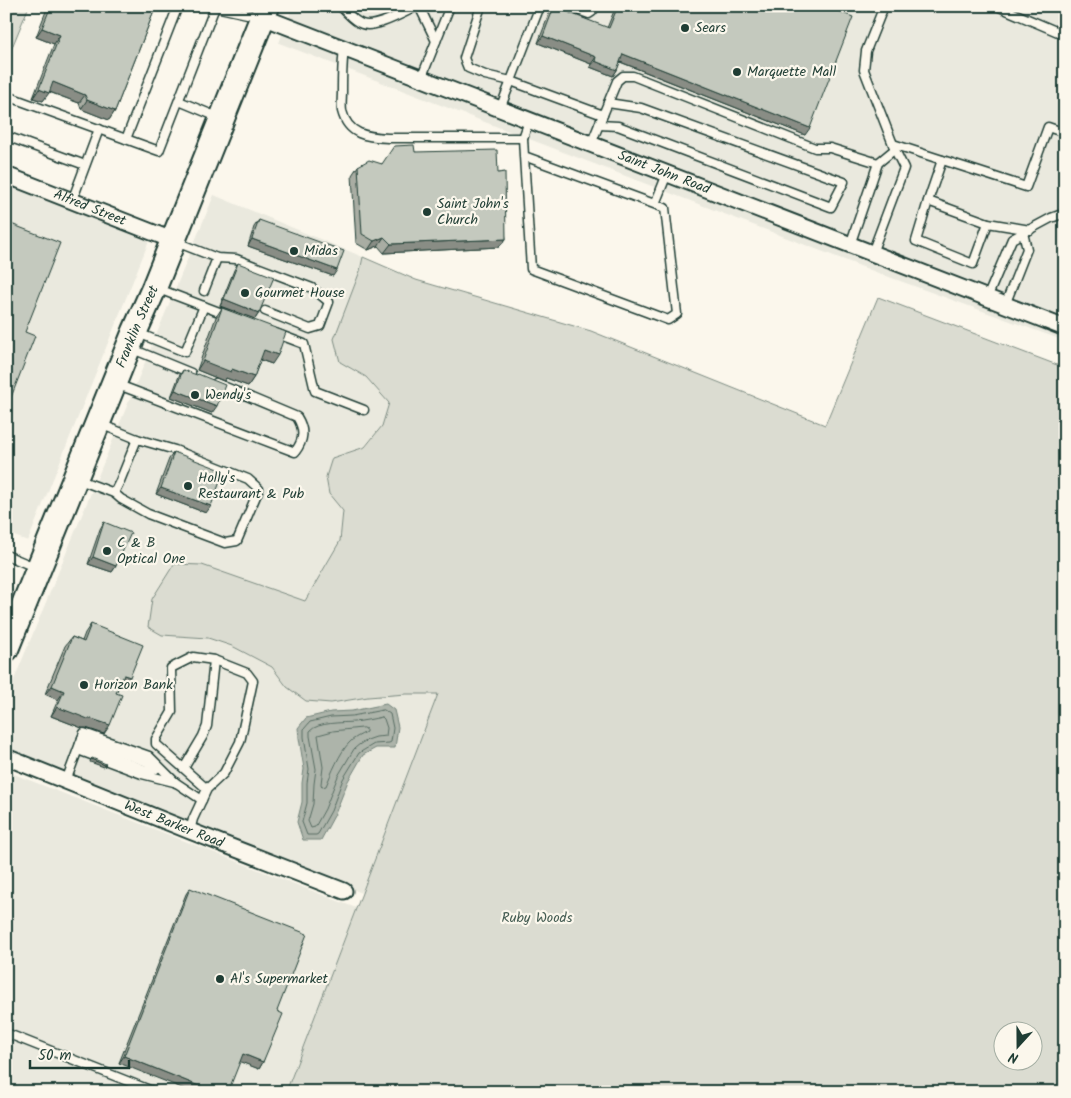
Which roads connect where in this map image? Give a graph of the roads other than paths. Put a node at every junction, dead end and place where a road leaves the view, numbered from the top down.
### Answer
1 (178, 6) edge
2 (215, 6) edge
3 (340, 6) edge
4 (418, 6) edge
5 (450, 6) edge
6 (481, 6) edge
7 (540, 6) edge
8 (567, 6) edge
9 (596, 6) edge
10 (884, 6) edge
11 (997, 6) edge
12 (225, 8) edge
13 (265, 12) edge
14 (1065, 35) edge
15 (436, 41) junction
16 (344, 49) junction
17 (421, 78) junction
18 (511, 81) junction
19 (179, 101) junction
20 (608, 103) junction
21 (6, 106) edge
22 (500, 109) junction
23 (603, 115) junction
24 (222, 118) junction
25 (529, 121) junction
26 (599, 125) junction
27 (99, 129) junction
28 (1065, 133) edge
29 (6, 136) edge
30 (522, 138) junction
31 (126, 139) junction
32 (591, 144) junction
33 (894, 147) junction
34 (524, 156) junction
35 (942, 160) junction
36 (85, 164) junction
37 (878, 164) junction
38 (667, 174) junction
39 (6, 175) edge
40 (928, 200) junction
41 (72, 201) junction
42 (655, 204) junction
43 (1065, 213) edge
44 (988, 223) junction
45 (1026, 232) junction
46 (172, 240) junction
47 (850, 245) junction
48 (872, 253) junction
49 (217, 258) junction
50 (154, 288) junction
51 (204, 291) dead end
52 (987, 298) junction
53 (1005, 305) junction
54 (204, 306) junction
55 (265, 311) edge
56 (231, 317) edge
57 (1065, 328) edge
58 (268, 331) edge
59 (132, 339) junction
60 (200, 376) edge
61 (209, 380) edge
62 (114, 384) junction
63 (364, 410) dead end
64 (98, 423) junction
65 (137, 439) junction
66 (76, 478) junction
67 (114, 493) junction
68 (6, 555) edge
69 (38, 569) junction
70 (11, 625) edge
71 (6, 649) edge
72 (214, 660) junction
73 (80, 744) junction
74 (6, 757) edge
75 (184, 768) junction
76 (66, 782) junction
77 (176, 783) junction
78 (207, 789) junction
79 (202, 800) junction
80 (190, 831) junction
81 (344, 891) dead end
82 (6, 1032) edge
83 (155, 1092) edge

1 - 31 lane
2 - 12 lane
2 - 19 lane
3 - 4 lane
4 - 15 lane
5 - 15 lane
6 - 18 lane
7 - 18 lane
8 - 9 lane
10 - 33 lane
11 - 14 lane
12 - 13 lane
13 - 16 street, Saint John Road
13 - 24 main road, Franklin Street
15 - 17 lane
16 - 17 street, Saint John Road
16 - 30 lane
17 - 22 street, Saint John Road
18 - 22 lane
18 - 23 lane
19 - 24 lane
19 - 31 lane
20 - 23 lane
20 - 26 lane
20 - 37 lane
21 - 27 lane
22 - 25 street, Saint John Road
23 - 26 lane
24 - 46 main road, Franklin Street
25 - 30 lane
25 - 32 street, Saint John Road
26 - 32 lane
27 - 31 lane
27 - 36 lane
28 - 35 lane
29 - 36 lane
30 - 34 lane
32 - 38 street, Saint John Road
33 - 35 lane
33 - 37 lane
33 - 48 lane
34 - 42 lane
34 - 42 lane
35 - 40 lane
36 - 41 lane
37 - 47 lane
38 - 42 lane
38 - 47 street, Saint John Road
39 - 41 street, Alfred Street
40 - 44 lane
40 - 44 lane
41 - 46 street, Alfred Street
43 - 45 lane
44 - 45 lane
45 - 52 lane
45 - 53 lane
46 - 49 lane
46 - 50 main road, Franklin Street
47 - 48 street, Saint John Road
48 - 52 street, Saint John Road
49 - 51 lane
49 - 55 lane
50 - 54 lane
50 - 59 main road, Franklin Street
52 - 53 street, Saint John Road
53 - 57 street, Saint John Road
54 - 56 lane
54 - 59 lane
58 - 63 lane
59 - 60 lane
59 - 62 main road, Franklin Street
61 - 62 lane
62 - 64 main road, Franklin Street
64 - 65 lane
64 - 66 main road, Franklin Street
65 - 67 lane
65 - 67 lane
66 - 67 lane
66 - 69 main road, Franklin Street
68 - 69 lane
69 - 70 main road, Franklin Street
70 - 71 main road, Franklin Street
72 - 75 lane
72 - 75 lane
72 - 78 lane
73 - 76 lane
73 - 77 lane
73 - 77 lane
74 - 76 street, West Barker Road
75 - 78 lane
76 - 80 street, West Barker Road
77 - 79 lane
78 - 79 lane
79 - 80 lane
80 - 81 street, West Barker Road
82 - 83 lane

